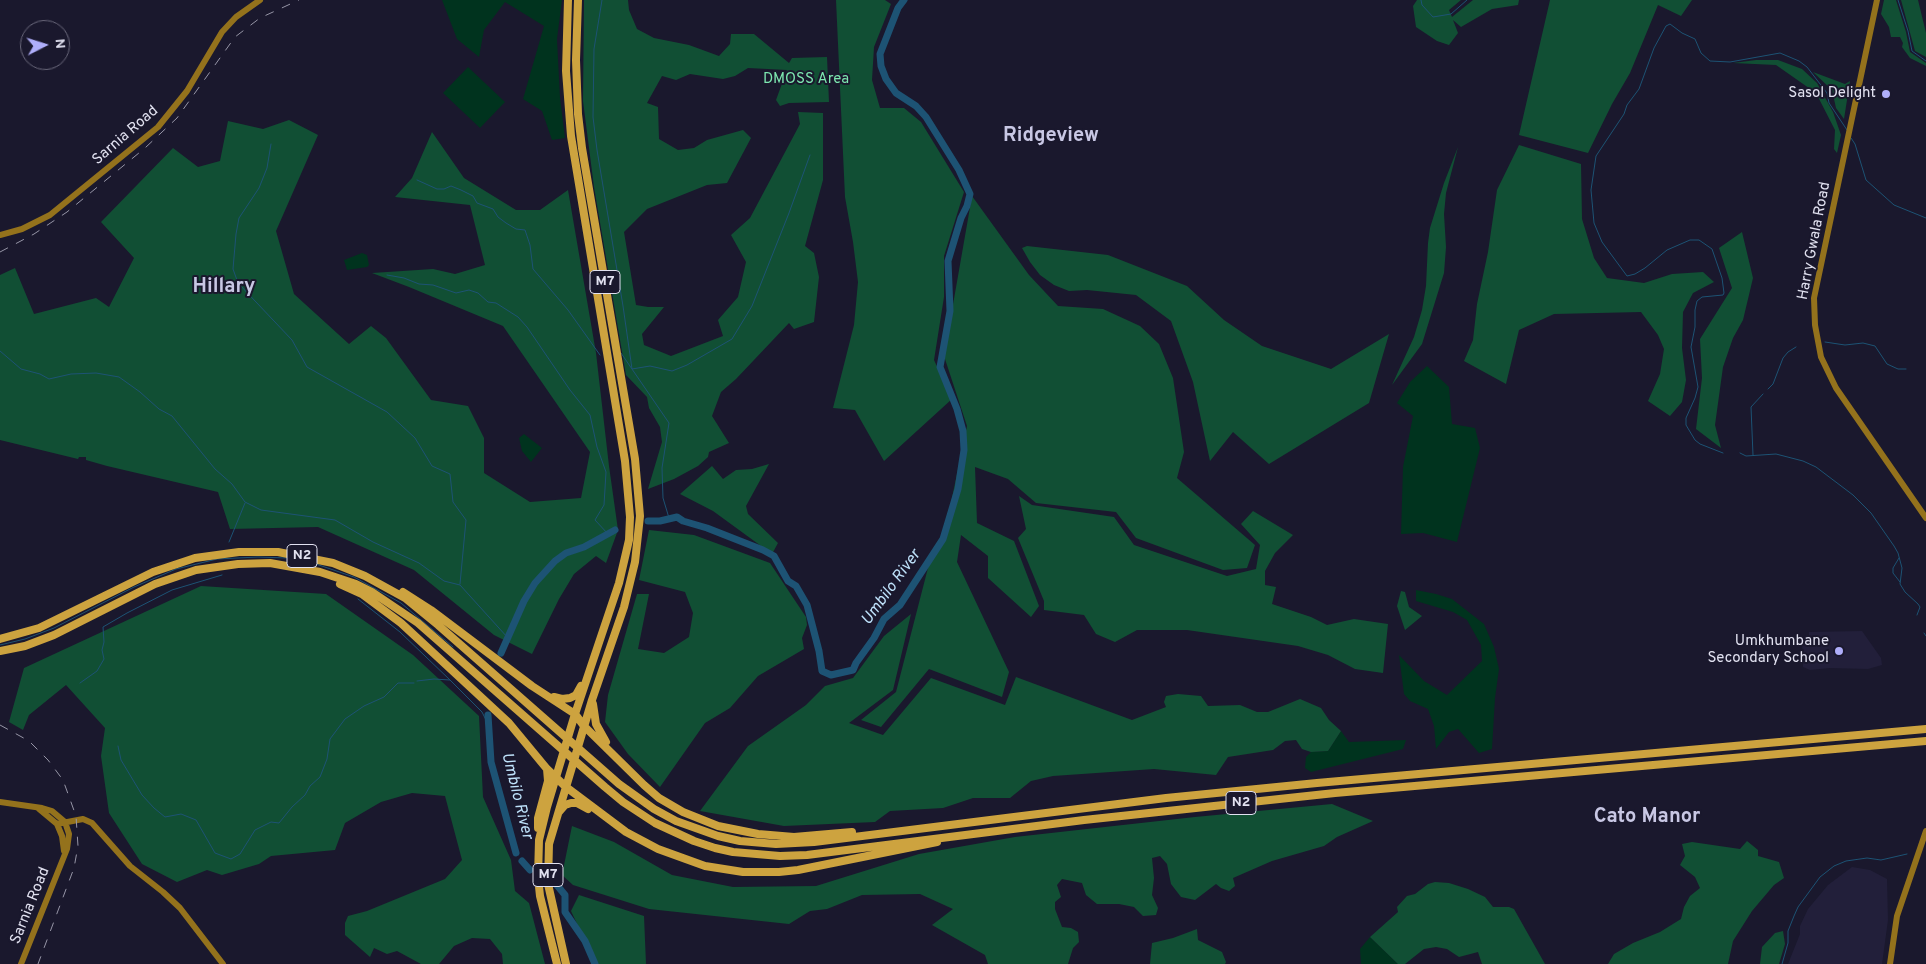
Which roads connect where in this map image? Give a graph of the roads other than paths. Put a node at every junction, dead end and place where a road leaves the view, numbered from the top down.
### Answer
1 (260, 0) edge
2 (568, 0) edge
3 (578, 0) edge
4 (1877, 0) edge
5 (0, 234) edge
6 (1926, 518) edge
7 (333, 563) junction
8 (238, 564) junction
9 (0, 639) edge
10 (0, 651) edge
11 (588, 672) junction
12 (532, 686) junction
13 (592, 700) junction
14 (575, 714) junction
15 (584, 726) junction
16 (1926, 729) edge
17 (1926, 740) edge
18 (621, 763) junction
19 (547, 769) junction
20 (556, 778) junction
21 (566, 787) junction
22 (0, 802) edge
23 (36, 807) junction
24 (557, 814) junction
25 (607, 819) junction
26 (65, 822) junction
27 (57, 824) junction
28 (1926, 831) edge
29 (887, 832) junction
30 (976, 834) junction
31 (539, 840) junction
32 (64, 856) junction
33 (21, 964) edge
34 (223, 964) edge
35 (557, 964) edge
36 (566, 964) edge
37 (1890, 964) edge

1 - 5 main road, Sarnia Road
2 - 11 highway, M7
3 - 13 highway, M7
4 - 6 main road, Harry Gwala Road
7 - 9 highway, N2
7 - 12 highway
7 - 29 highway, N2
8 - 10 highway, N2
8 - 19 highway
8 - 30 highway, N2
11 - 12 highway
11 - 14 highway, M7
12 - 14 highway
13 - 15 highway, M7
13 - 18 highway
14 - 15 highway
14 - 20 highway, M7
15 - 18 highway
15 - 21 highway, M7
16 - 29 highway, N2
17 - 30 highway, N2
18 - 29 highway
19 - 20 highway
19 - 31 highway
20 - 21 highway
20 - 31 highway, M7
21 - 24 highway, M7
21 - 25 highway
22 - 23 main road
23 - 26 main road
23 - 27 main road
24 - 25 highway
24 - 36 highway, M7
25 - 30 highway
26 - 27 main road
26 - 32 main road, Sarnia Road
26 - 34 main road
27 - 32 main road, Sarnia Road
28 - 37 main road
31 - 35 highway, M7
32 - 33 main road, Sarnia Road

